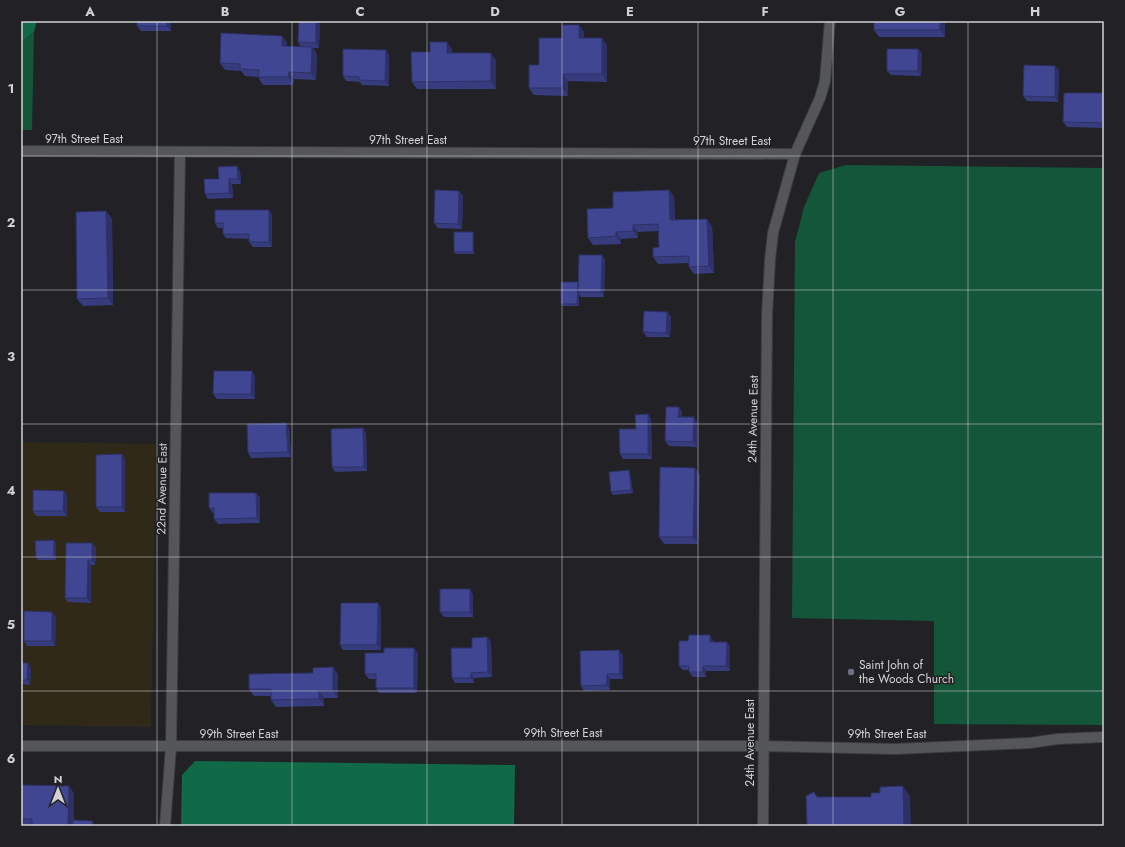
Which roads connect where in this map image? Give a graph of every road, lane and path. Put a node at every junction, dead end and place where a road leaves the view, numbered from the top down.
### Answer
1 (830, 21) edge
2 (21, 151) edge
3 (180, 152) junction
4 (795, 154) junction
5 (1104, 737) edge
6 (21, 746) edge
7 (762, 746) junction
8 (171, 747) junction
9 (165, 826) edge
10 (763, 826) edge

1 - 4 street, 24th Avenue East
2 - 3 street, 97th Street East
3 - 4 street, 97th Street East
3 - 8 street, 22nd Avenue East
4 - 7 street, 24th Avenue East
5 - 7 street, 99th Street East
6 - 8 street, 99th Street East
7 - 8 street, 99th Street East
7 - 10 street, 24th Avenue East
8 - 9 street, 22nd Avenue East

